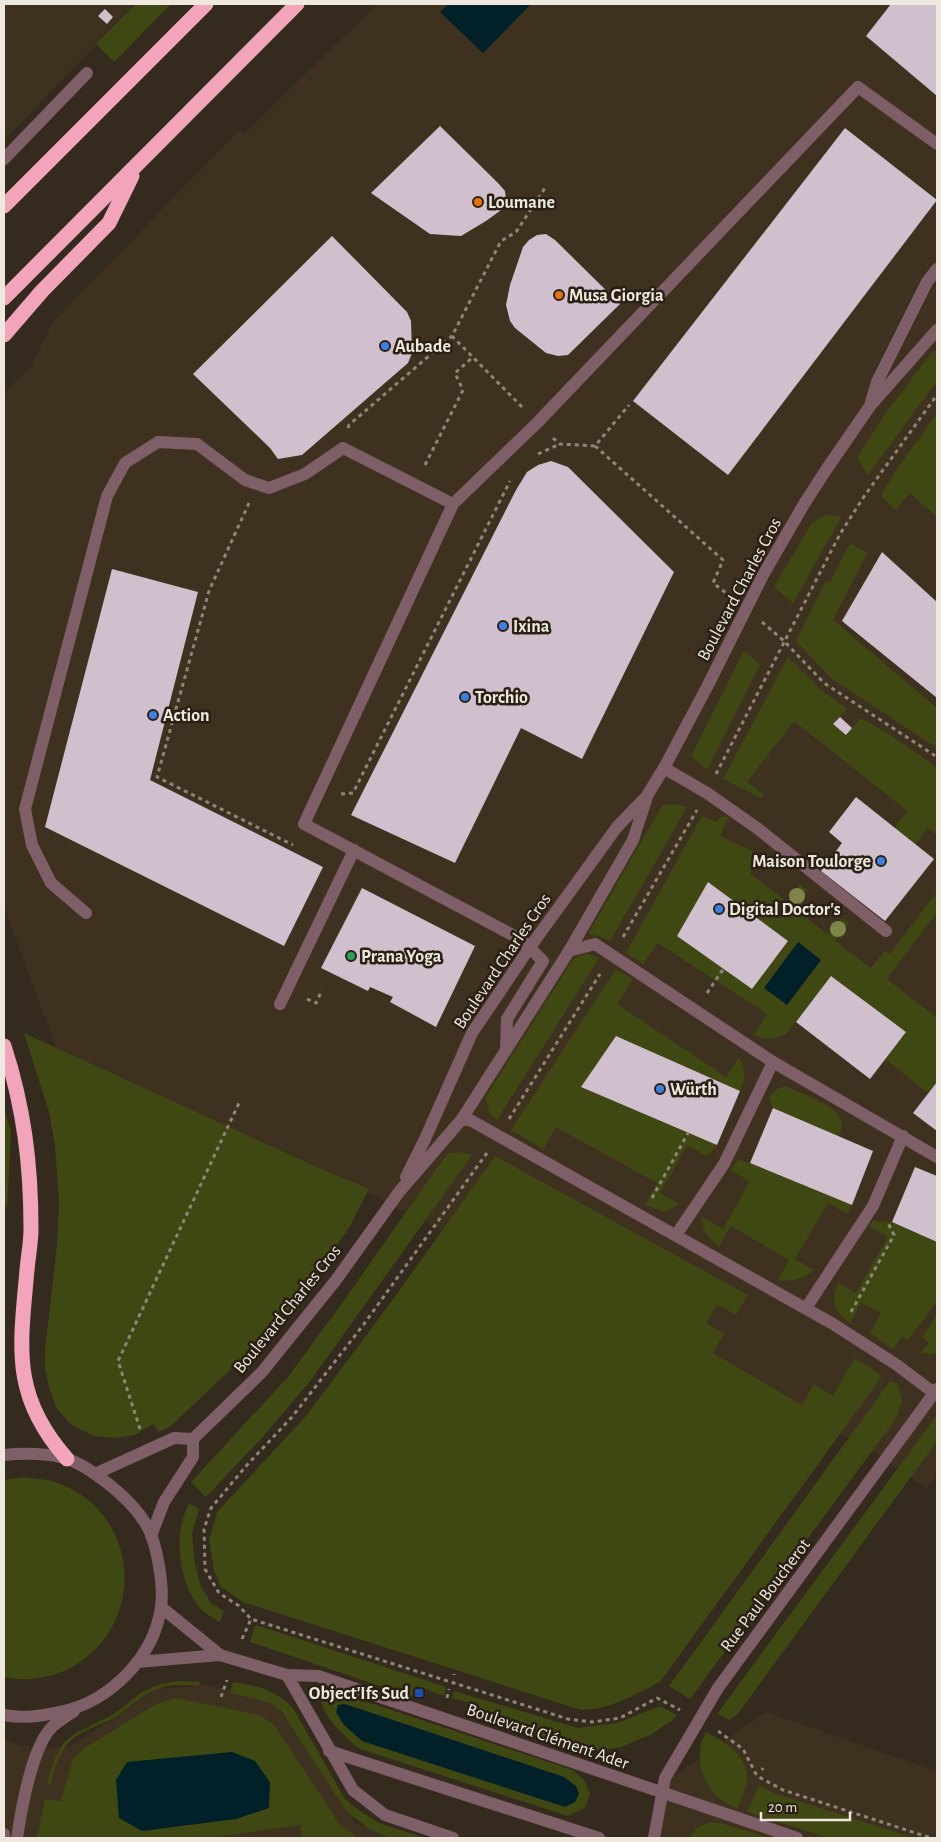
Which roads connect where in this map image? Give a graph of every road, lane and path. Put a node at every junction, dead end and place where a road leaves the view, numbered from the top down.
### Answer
1 (206, 4) edge
2 (297, 4) edge
3 (86, 72) dead end
4 (937, 144) edge
5 (4, 159) edge
6 (137, 166) junction
7 (545, 188) dead end
8 (4, 206) edge
9 (937, 269) edge
10 (4, 298) edge
11 (937, 330) edge
12 (4, 335) edge
13 (452, 336) junction
14 (473, 357) junction
15 (937, 395) edge
16 (629, 405) dead end
17 (870, 406) junction
18 (537, 423) junction
19 (349, 425) junction
20 (344, 427) dead end
21 (560, 444) junction
22 (595, 446) junction
23 (343, 448) junction
24 (538, 454) dead end
25 (516, 475) dead end
26 (415, 485) junction
27 (263, 486) junction
28 (453, 504) junction
29 (746, 608) junction
30 (784, 641) junction
31 (937, 757) edge
32 (664, 768) junction
33 (707, 793) junction
34 (648, 794) junction
35 (338, 795) dead end
36 (318, 831) junction
37 (354, 850) junction
38 (86, 913) dead end
39 (886, 931) dead end
40 (622, 938) dead end
41 (530, 947) junction
42 (569, 951) junction
43 (724, 968) dead end
44 (602, 971) dead end
45 (322, 990) dead end
46 (298, 995) dead end
47 (280, 1004) dead end
48 (696, 1010) junction
49 (4, 1046) edge
50 (506, 1051) junction
51 (773, 1062) junction
52 (239, 1103) dead end
53 (462, 1119) junction
54 (505, 1126) dead end
55 (688, 1133) dead end
56 (903, 1136) junction
57 (937, 1157) edge
58 (482, 1160) dead end
59 (399, 1192) junction
60 (642, 1216) junction
61 (887, 1220) dead end
62 (676, 1235) junction
63 (806, 1308) junction
64 (841, 1330) junction
65 (936, 1391) edge
66 (142, 1436) dead end
67 (193, 1439) junction
68 (4, 1455) edge
69 (67, 1458) junction
70 (95, 1474) junction
71 (151, 1536) junction
72 (161, 1607) junction
73 (252, 1619) junction
74 (242, 1639) dead end
75 (220, 1655) junction
76 (137, 1662) junction
77 (287, 1675) junction
78 (226, 1681) dead end
79 (221, 1697) dead end
80 (76, 1709) junction
81 (4, 1715) edge
82 (698, 1720) junction
83 (329, 1751) junction
84 (662, 1793) junction
85 (4, 1834) edge
86 (4, 1838) edge
87 (17, 1838) edge
88 (453, 1838) edge
89 (599, 1838) edge
90 (654, 1838) edge
91 (797, 1838) edge
92 (932, 1838) edge

1 - 8 highway
2 - 6 highway
3 - 5 street
4 - 18 street
6 - 10 highway
6 - 12 highway
7 - 13 path
9 - 17 street, Boulevard Charles Cros
11 - 17 street, Boulevard Charles Cros
13 - 14 path
13 - 19 path
14 - 18 path
14 - 26 path
15 - 30 path
16 - 22 path
17 - 29 street, Boulevard Charles Cros
18 - 21 path
18 - 28 street
19 - 20 path
19 - 23 path
21 - 22 path
21 - 24 path
22 - 29 path
23 - 26 street
23 - 27 street
25 - 35 path
26 - 28 street
27 - 36 path
27 - 38 street
28 - 36 street
29 - 30 path
29 - 32 street, Boulevard Charles Cros
30 - 31 path
30 - 33 path
32 - 33 street
32 - 34 street, Boulevard Charles Cros
33 - 39 street
33 - 40 path
34 - 41 street, Boulevard Charles Cros
34 - 42 street, Boulevard Charles Cros
36 - 37 street
37 - 41 street
37 - 47 street
41 - 50 street
41 - 59 street, Boulevard Charles Cros
42 - 48 street
42 - 50 street, Boulevard Charles Cros
43 - 48 path
44 - 54 path
45 - 46 path
48 - 51 street
49 - 69 highway
50 - 53 street, Boulevard Charles Cros
51 - 56 street
51 - 62 street
52 - 66 path
53 - 59 street, Boulevard Charles Cros
53 - 60 street
55 - 60 path
56 - 57 street
56 - 63 street
58 - 73 path
59 - 67 street, Boulevard Charles Cros
60 - 62 street
61 - 64 path
62 - 63 street
63 - 64 street
64 - 65 street
65 - 82 street, Rue Paul Boucherot
67 - 70 street
67 - 71 street
68 - 69 street
69 - 70 street
70 - 71 street
71 - 72 street
72 - 75 street, Boulevard Clément Ader
72 - 76 street
73 - 74 path
73 - 82 path
75 - 76 street, Boulevard Clément Ader
75 - 77 street, Boulevard Clément Ader
76 - 80 street
77 - 83 street
77 - 84 street, Boulevard Clément Ader
78 - 79 path
80 - 81 street
80 - 87 street
82 - 84 street, Rue Paul Boucherot
82 - 92 path
83 - 88 street
83 - 89 street
84 - 90 street, Rue Paul Boucherot
84 - 91 street, Boulevard Clément Ader
85 - 86 street

